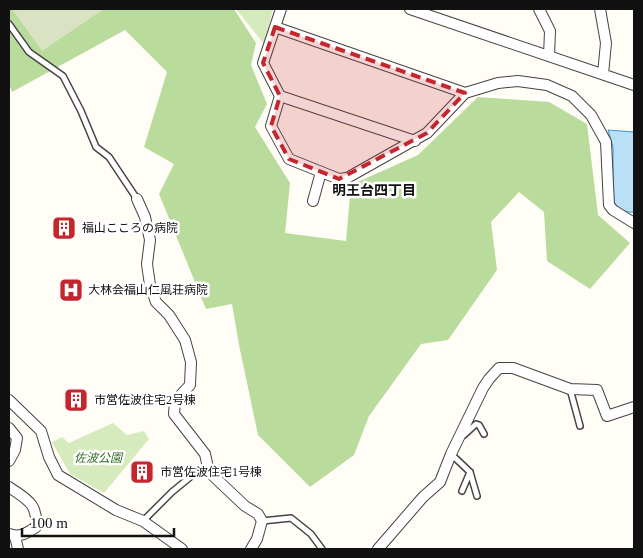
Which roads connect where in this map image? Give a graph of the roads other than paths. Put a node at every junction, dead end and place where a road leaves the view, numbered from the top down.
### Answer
1 (281, 9) edge
2 (410, 9) edge
3 (539, 9) edge
4 (600, 9) edge
5 (9, 24) edge
6 (275, 28) junction
7 (550, 56) junction
8 (603, 74) junction
9 (634, 85) edge
10 (466, 93) junction
11 (280, 96) junction
12 (415, 140) junction
13 (321, 172) junction
14 (137, 199) joint
15 (313, 201) dead end
16 (634, 224) edge
17 (570, 390) junction
18 (9, 400) edge
19 (634, 407) edge
20 (580, 426) dead end
21 (9, 428) edge
22 (484, 434) dead end
23 (458, 439) junction
24 (452, 454) junction
25 (9, 462) edge
26 (209, 472) junction
27 (470, 472) junction
28 (9, 487) edge
29 (462, 491) dead end
30 (477, 496) dead end
31 (143, 521) junction
32 (262, 521) junction
33 (12, 535) edge
34 (18, 549) edge
35 (182, 549) edge
36 (252, 549) edge
37 (322, 549) edge
38 (378, 549) edge

1 - 6 street
2 - 7 street
3 - 7 street
4 - 8 street
5 - 14 lane
6 - 10 street
6 - 11 street
7 - 8 street
8 - 9 street
10 - 12 street
10 - 16 street
11 - 12 street
11 - 13 street
12 - 13 street
13 - 15 street
14 - 26 street
17 - 19 street
17 - 20 lane
17 - 23 street
18 - 31 street
21 - 25 street
22 - 23 lane
23 - 24 street
24 - 27 lane
24 - 38 street
26 - 31 lane
26 - 32 street
27 - 29 lane
27 - 30 lane
28 - 33 street
31 - 35 street
32 - 36 street
32 - 37 lane
33 - 34 street

